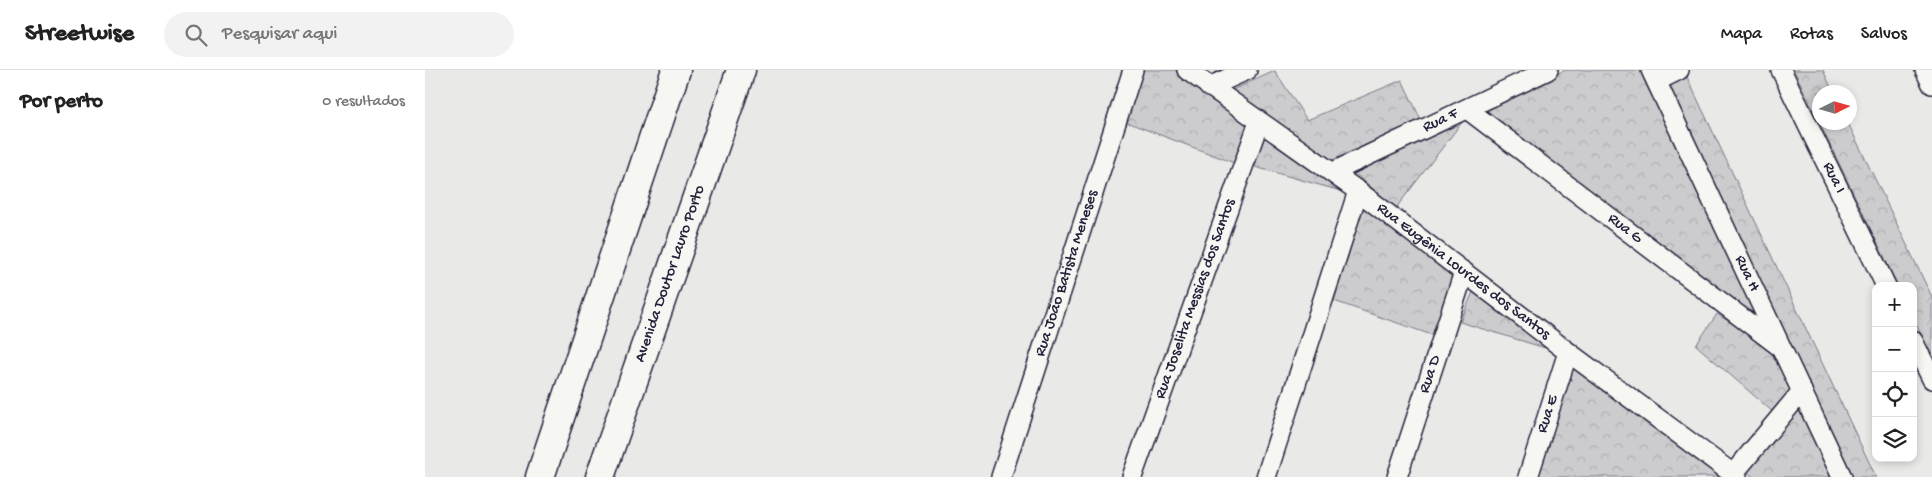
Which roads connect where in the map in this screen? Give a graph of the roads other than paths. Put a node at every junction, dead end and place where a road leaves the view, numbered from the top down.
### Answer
1 (676, 70) edge
2 (741, 70) edge
3 (1133, 70) edge
4 (1187, 70) edge
5 (1247, 70) edge
6 (1548, 70) edge
7 (1679, 70) edge
8 (1781, 70) edge
9 (1925, 70) edge
10 (1654, 75) edge
11 (1932, 84) edge
12 (1209, 88) junction
13 (1467, 109) junction
14 (1259, 122) junction
15 (1333, 172) junction
16 (1358, 191) junction
17 (1464, 272) junction
18 (1884, 282) edge
19 (1781, 348) junction
20 (1917, 349) edge
21 (1568, 352) junction
22 (1932, 379) edge
23 (1802, 391) junction
24 (1735, 476) edge
25 (540, 477) edge
26 (600, 477) edge
27 (1001, 477) edge
28 (1132, 477) edge
29 (1266, 477) edge
30 (1397, 477) edge
31 (1528, 477) edge
32 (1842, 477) edge

1 - 25 main road
2 - 26 main road, Avenida Doutor Lauro Porto
3 - 27 street, Rua João Batista Meneses
4 - 12 street, Rua Eugênia Lourdes dos Santos
5 - 12 street
6 - 13 street, Rua F
7 - 10 street
8 - 18 street, Rua I
9 - 11 street
10 - 19 street, Rua H
12 - 14 street, Rua Eugênia Lourdes dos Santos
13 - 15 street, Rua F
13 - 19 street, Rua G
14 - 15 street, Rua Eugênia Lourdes dos Santos
14 - 28 street, Rua Joselita Messias dos Santos
15 - 16 street, Rua Eugênia Lourdes dos Santos
16 - 17 street, Rua Eugênia Lourdes dos Santos
16 - 29 street
17 - 21 street, Rua Eugênia Lourdes dos Santos
17 - 30 street, Rua D
19 - 23 street, Rua H
20 - 22 street
21 - 24 street, Rua Eugênia Lourdes dos Santos
21 - 31 street, Rua E
23 - 24 street
23 - 32 street, Rua H

